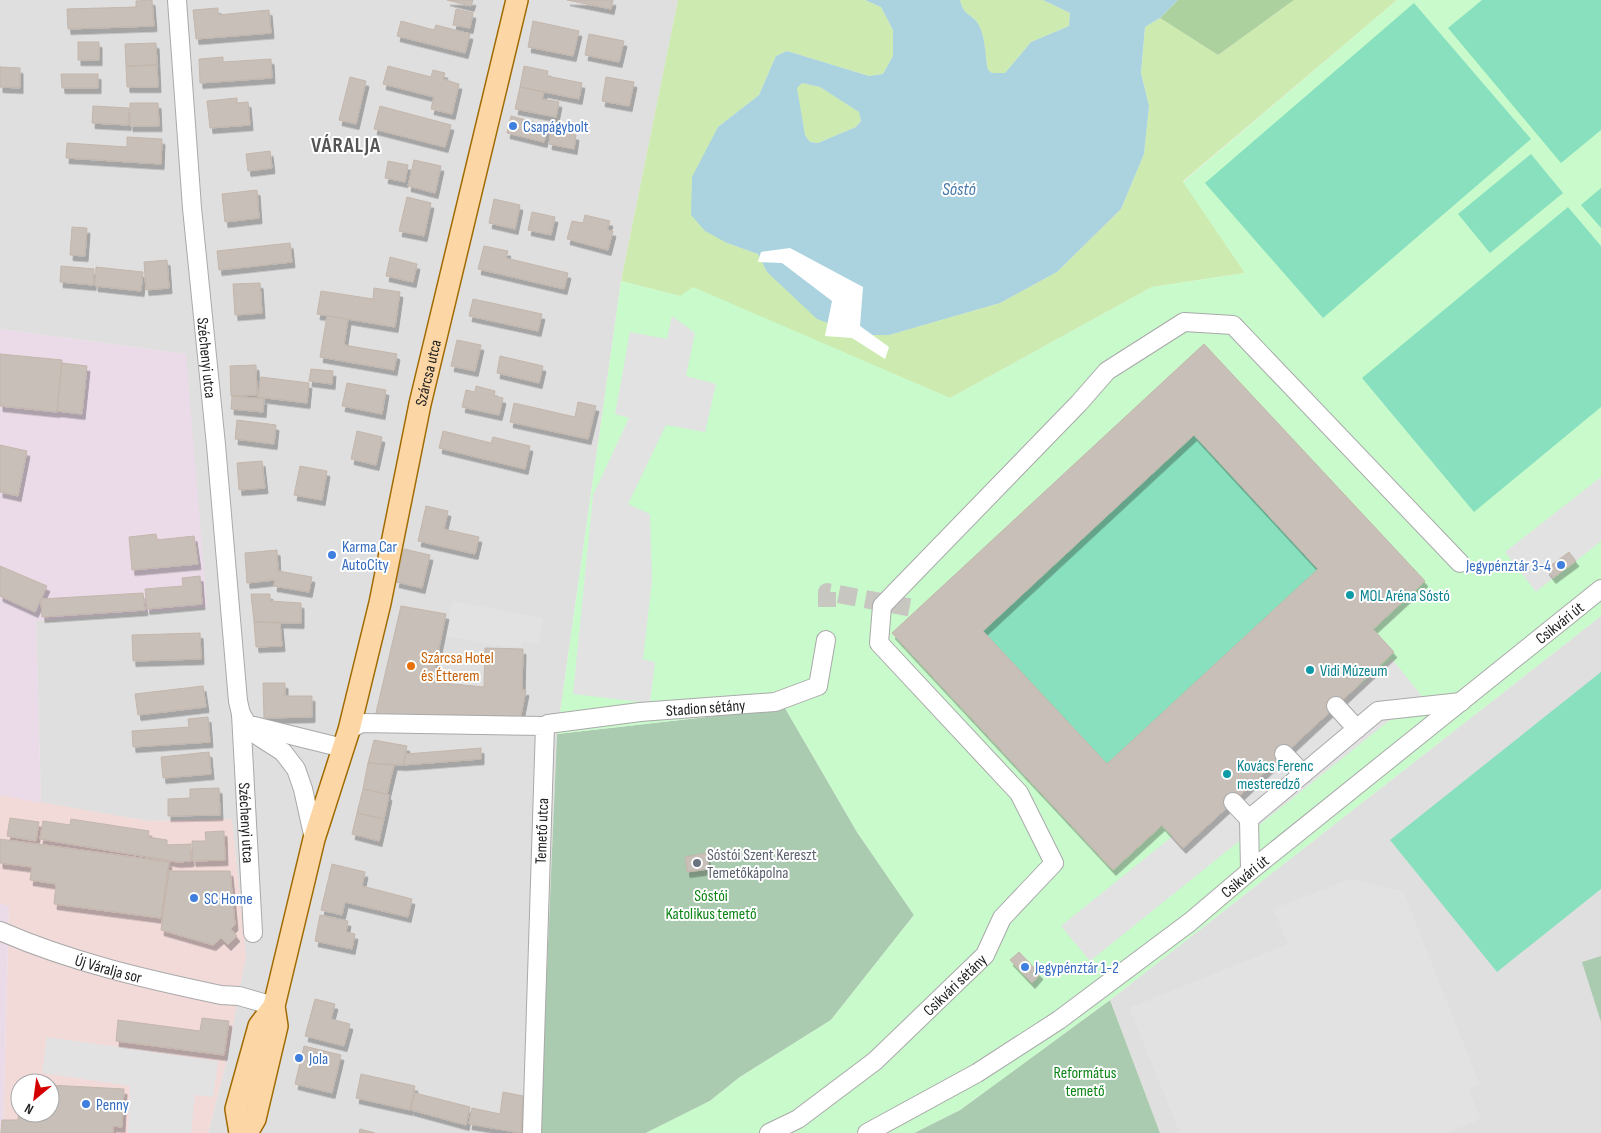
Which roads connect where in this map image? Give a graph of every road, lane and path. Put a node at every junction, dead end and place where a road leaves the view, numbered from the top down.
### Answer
1 (177, 0) edge
2 (517, 0) edge
3 (1460, 563) dead end
4 (1601, 589) edge
5 (826, 640) dead end
6 (1461, 702) junction
7 (1336, 706) dead end
8 (241, 714) junction
9 (545, 726) junction
10 (1357, 729) junction
11 (346, 739) junction
12 (1284, 754) dead end
13 (1303, 774) junction
14 (1233, 802) dead end
15 (1249, 819) junction
16 (314, 839) junction
17 (1250, 871) junction
18 (0, 931) edge
19 (253, 933) dead end
20 (274, 1006) junction
21 (240, 1133) edge
22 (247, 1133) edge
23 (532, 1133) edge
24 (769, 1133) edge
25 (867, 1133) edge

1 - 8 street, Széchenyi utca
2 - 11 main road, Szárcsa utca
3 - 24 street, Csikvári sétány
4 - 6 street, Csikvári út
5 - 9 street, Stadion sétány
6 - 10 street
6 - 17 street, Csikvári út
7 - 10 street
8 - 11 street
8 - 16 street, Széchenyi utca
8 - 19 street, Széchenyi utca
9 - 11 street
9 - 23 street, Temető utca
10 - 13 street
11 - 16 main road, Széchenyi utca
12 - 13 street
13 - 15 street
14 - 15 street
15 - 17 street
16 - 20 main road, Széchenyi utca
17 - 25 street, Csikvári út
18 - 20 street, Új Váralja sor
20 - 21 main road, Széchenyi utca
20 - 22 main road, Széchenyi utca

